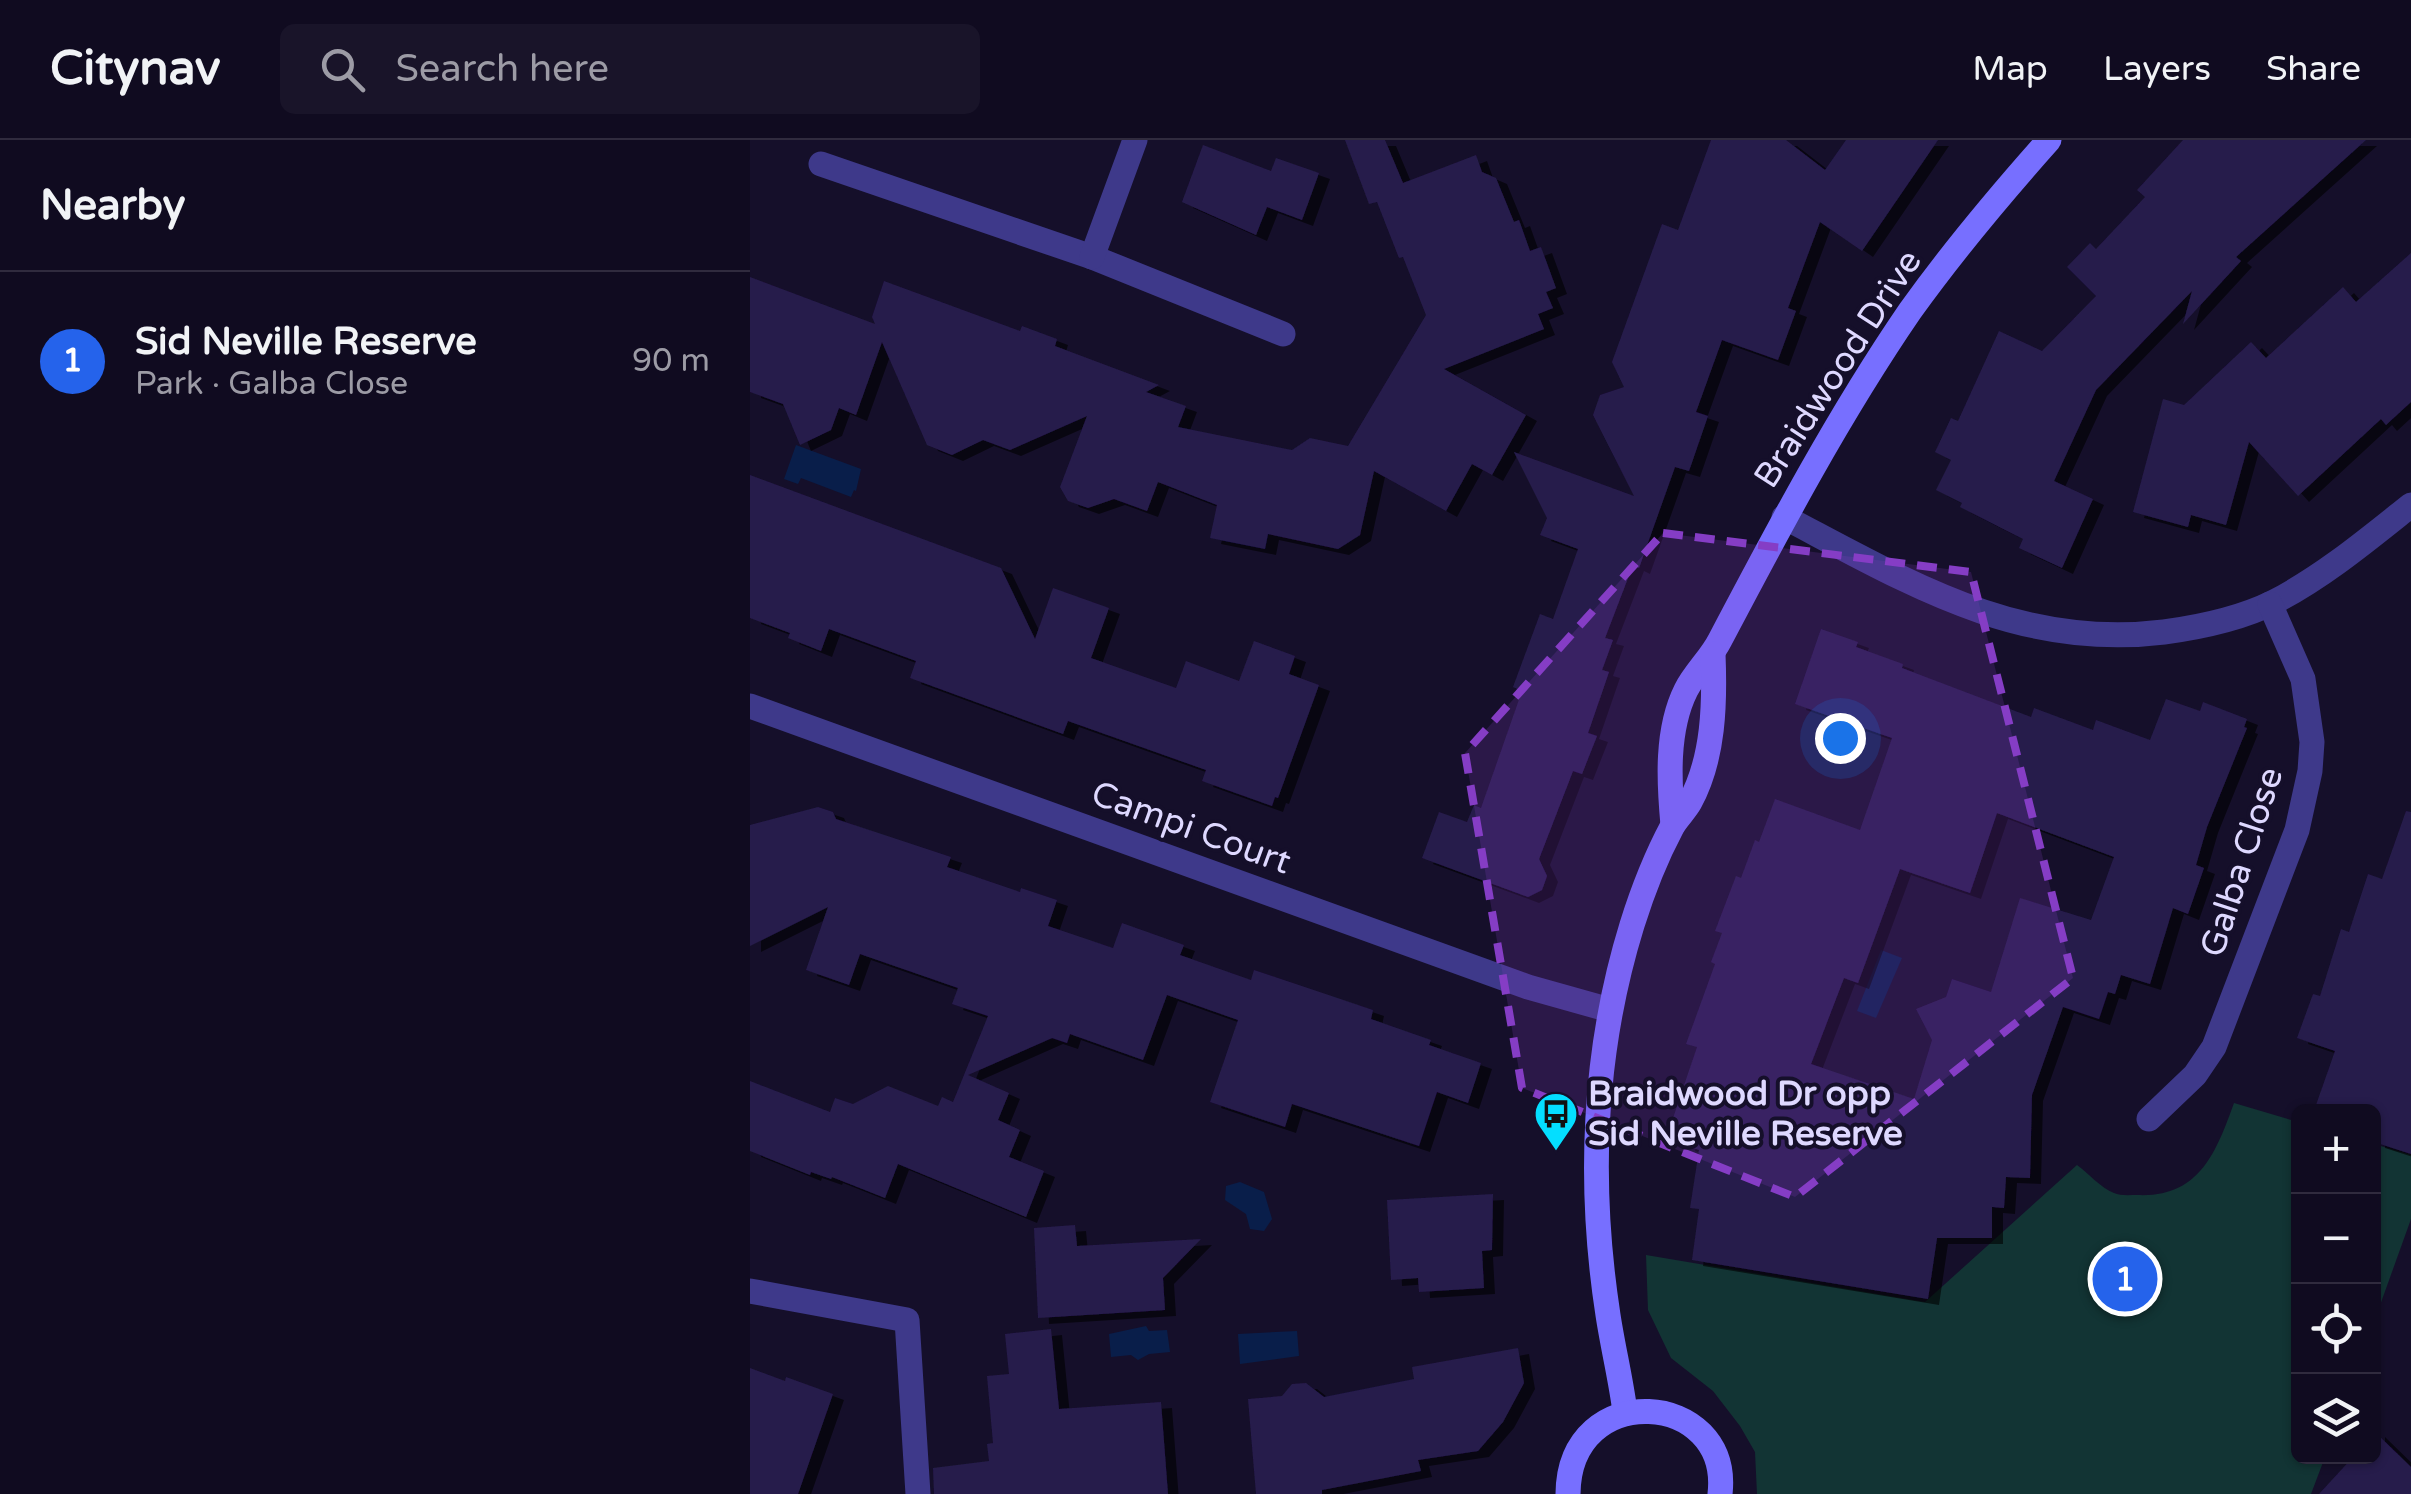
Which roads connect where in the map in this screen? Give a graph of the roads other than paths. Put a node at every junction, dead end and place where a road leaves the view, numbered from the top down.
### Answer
1 (1134, 140) edge
2 (2049, 140) edge
3 (822, 164) dead end
4 (1092, 257) junction
5 (1283, 334) dead end
6 (2411, 505) edge
7 (1784, 517) junction
8 (2270, 604) junction
9 (1713, 654) junction
10 (750, 706) edge
11 (1673, 825) junction
12 (1610, 1010) junction
13 (2149, 1118) dead end
14 (750, 1292) edge
15 (1626, 1412) junction
16 (918, 1494) edge
17 (1568, 1494) edge
18 (1720, 1494) edge

1 - 4 street
2 - 7 street, Braidwood Drive
3 - 4 street
4 - 5 street
6 - 8 street
7 - 8 street
7 - 9 street, Braidwood Drive
8 - 13 street, Galba Close
9 - 11 street, Braidwood Drive
9 - 11 street, Braidwood Drive
10 - 12 street, Campi Court
11 - 12 street, Braidwood Drive
12 - 15 street, Braidwood Drive
14 - 16 street
15 - 17 street
15 - 18 street

